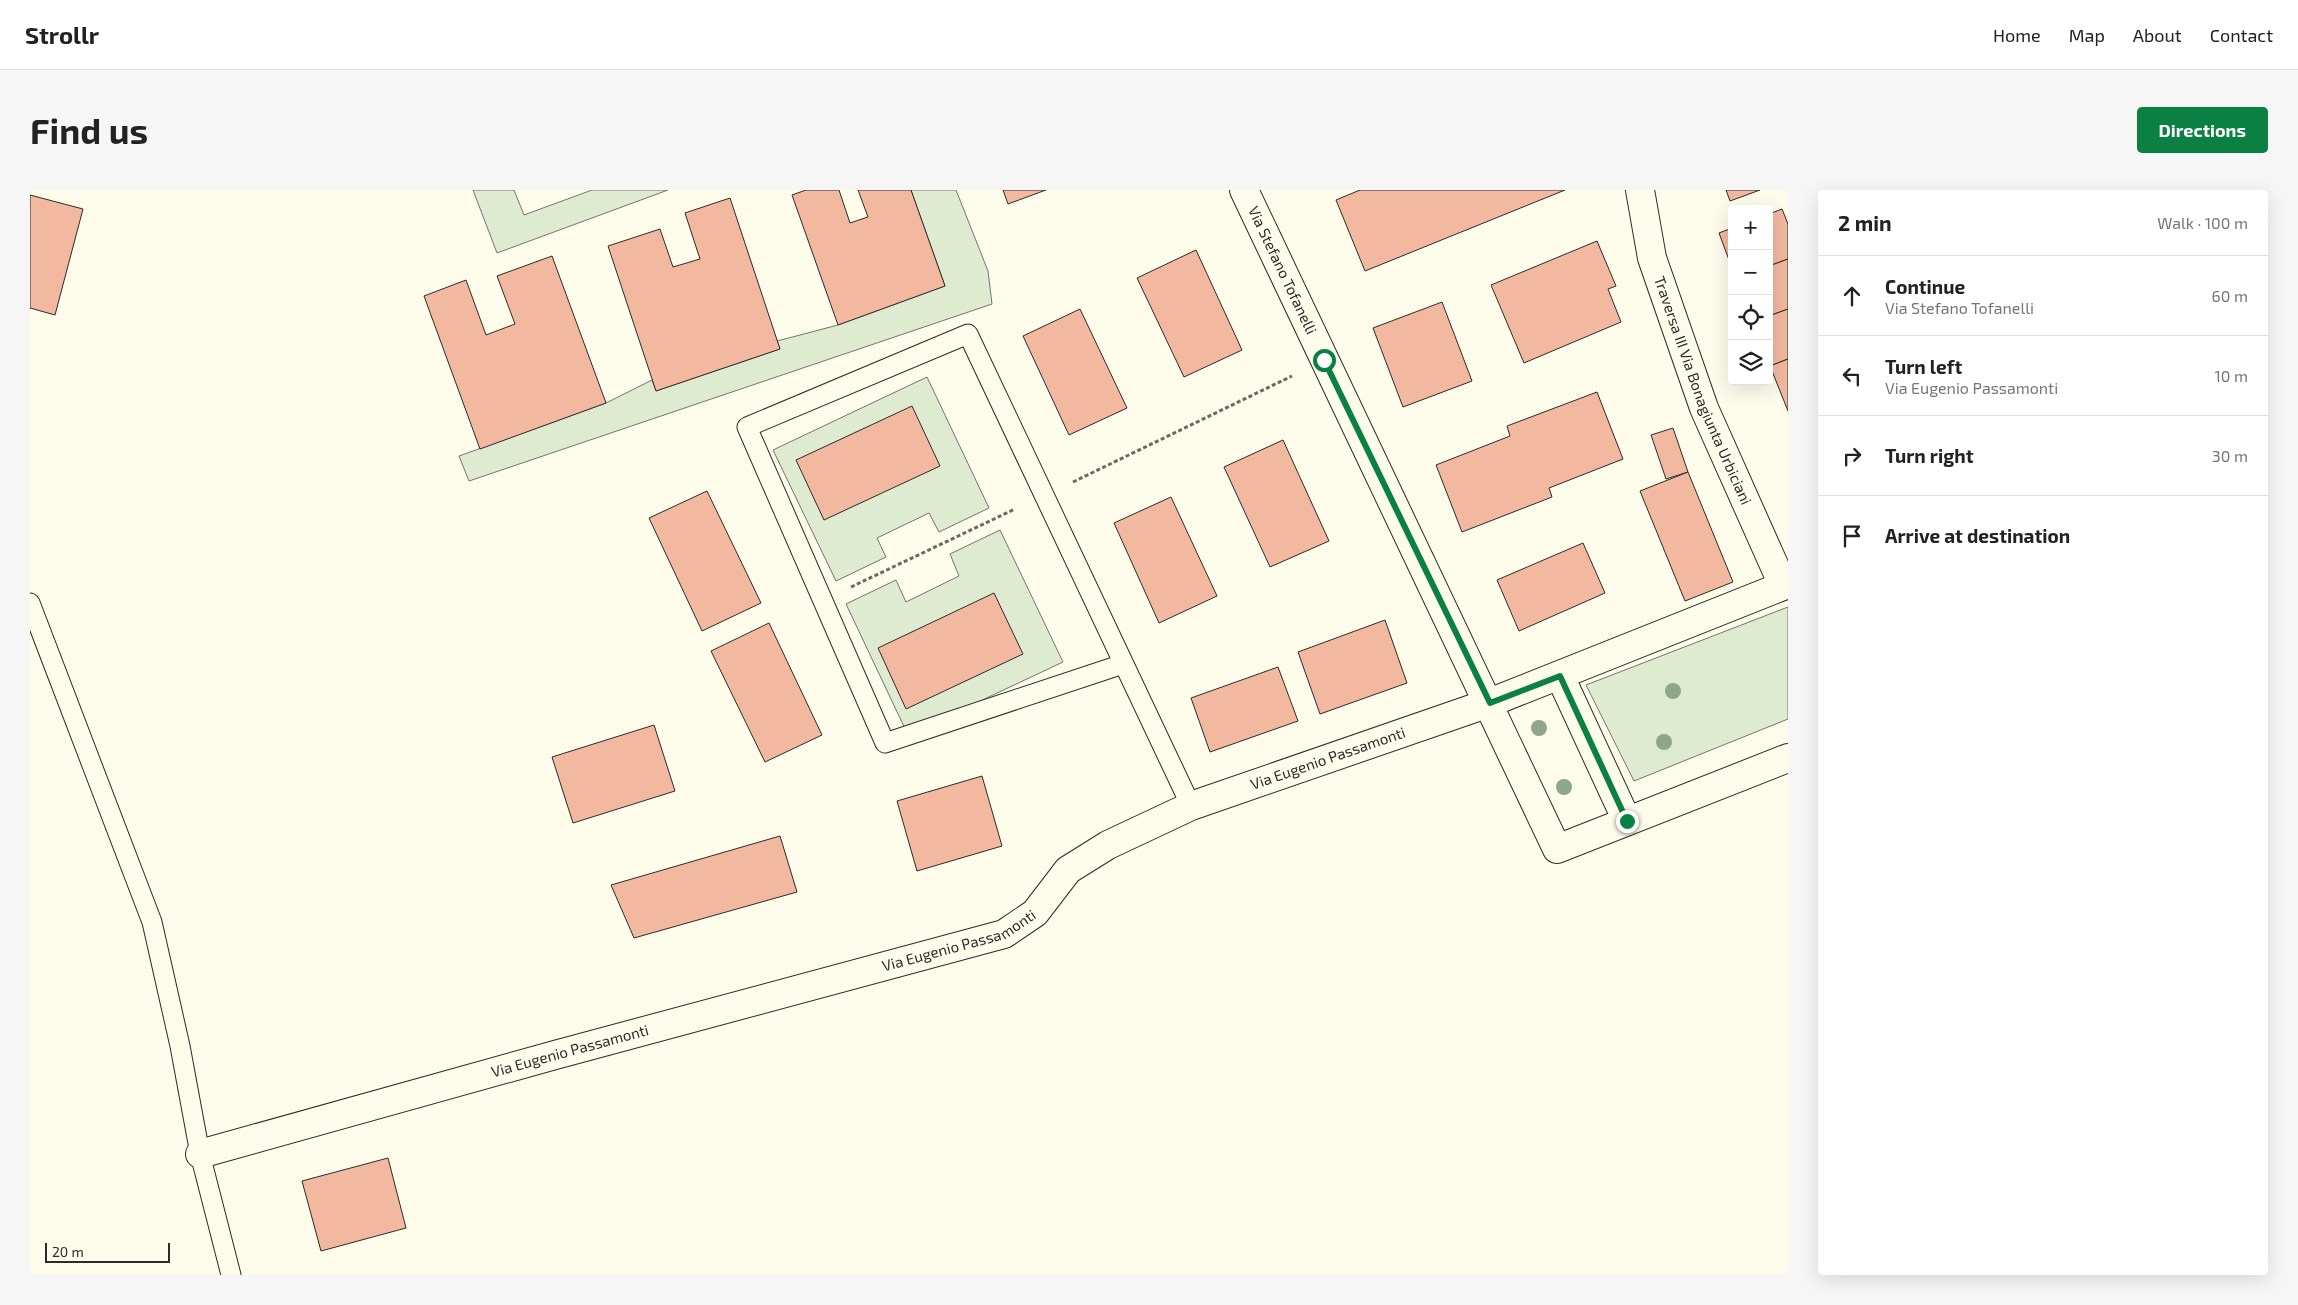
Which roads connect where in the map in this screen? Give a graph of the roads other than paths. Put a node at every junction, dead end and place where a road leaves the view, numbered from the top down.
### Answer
1 (1244, 190) edge
2 (1640, 190) edge
3 (1786, 584) edge
4 (30, 603) edge
5 (1123, 664) junction
6 (1560, 676) junction
7 (1490, 703) junction
8 (1788, 758) edge
9 (1191, 806) junction
10 (1627, 821) junction
11 (200, 1154) junction
12 (231, 1275) edge

1 - 7 street, Via Stefano Tofanelli
2 - 3 street, Traversa III Via Bonagiunta Urbiciani
3 - 6 street, Via Eugenio Passamonti
4 - 11 lane
5 - 5 lane
5 - 9 lane
6 - 7 street, Via Eugenio Passamonti
6 - 10 street
7 - 9 street, Via Eugenio Passamonti
7 - 10 street, Via Stefano Tofanelli
8 - 10 street
9 - 11 street, Via Eugenio Passamonti
11 - 12 lane

